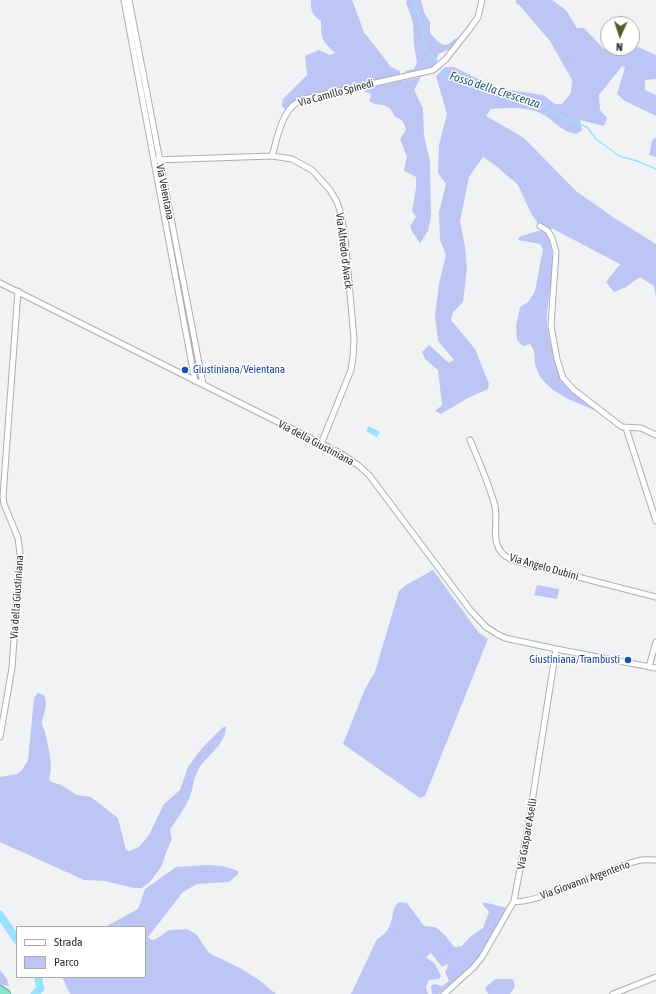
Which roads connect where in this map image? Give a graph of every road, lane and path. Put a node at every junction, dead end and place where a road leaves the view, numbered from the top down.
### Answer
1 (124, 0) edge
2 (129, 0) edge
3 (482, 0) edge
4 (272, 156) junction
5 (157, 160) junction
6 (540, 226) dead end
7 (0, 283) edge
8 (18, 291) junction
9 (195, 381) junction
10 (203, 384) junction
11 (626, 428) junction
12 (656, 435) edge
13 (470, 440) dead end
14 (321, 444) junction
15 (656, 521) edge
16 (656, 597) edge
17 (656, 642) edge
18 (556, 649) junction
19 (649, 667) junction
20 (656, 668) edge
21 (0, 737) edge
22 (656, 860) edge
23 (514, 901) junction
24 (656, 976) edge
25 (0, 990) edge
26 (6, 994) edge
27 (444, 994) edge
28 (613, 994) edge

1 - 5 street, Via Veientana
2 - 5 street, Via Veientana
3 - 4 street, Via Camillo Spinedi
4 - 5 street, Via Alfredo d'Avack
4 - 14 street, Via Alfredo d'Avack
5 - 9 street, Via Veientana
5 - 10 street, Via Veientana
6 - 11 street
7 - 8 street, Via della Giustiniana
8 - 9 street, Via della Giustiniana
8 - 21 street, Via della Giustiniana
9 - 10 street, Via della Giustiniana
10 - 14 street, Via della Giustiniana
11 - 12 street
11 - 15 street
13 - 16 street, Via Angelo Dubini
14 - 18 street, Via della Giustiniana
17 - 19 street
18 - 19 street, Via della Giustiniana
18 - 23 street, Via Gaspare Aselli
19 - 20 street, Via della Giustiniana
22 - 23 street, Via Giovanni Argenterio
23 - 27 street, Via Gaspare Aselli
24 - 28 street
25 - 26 highway

